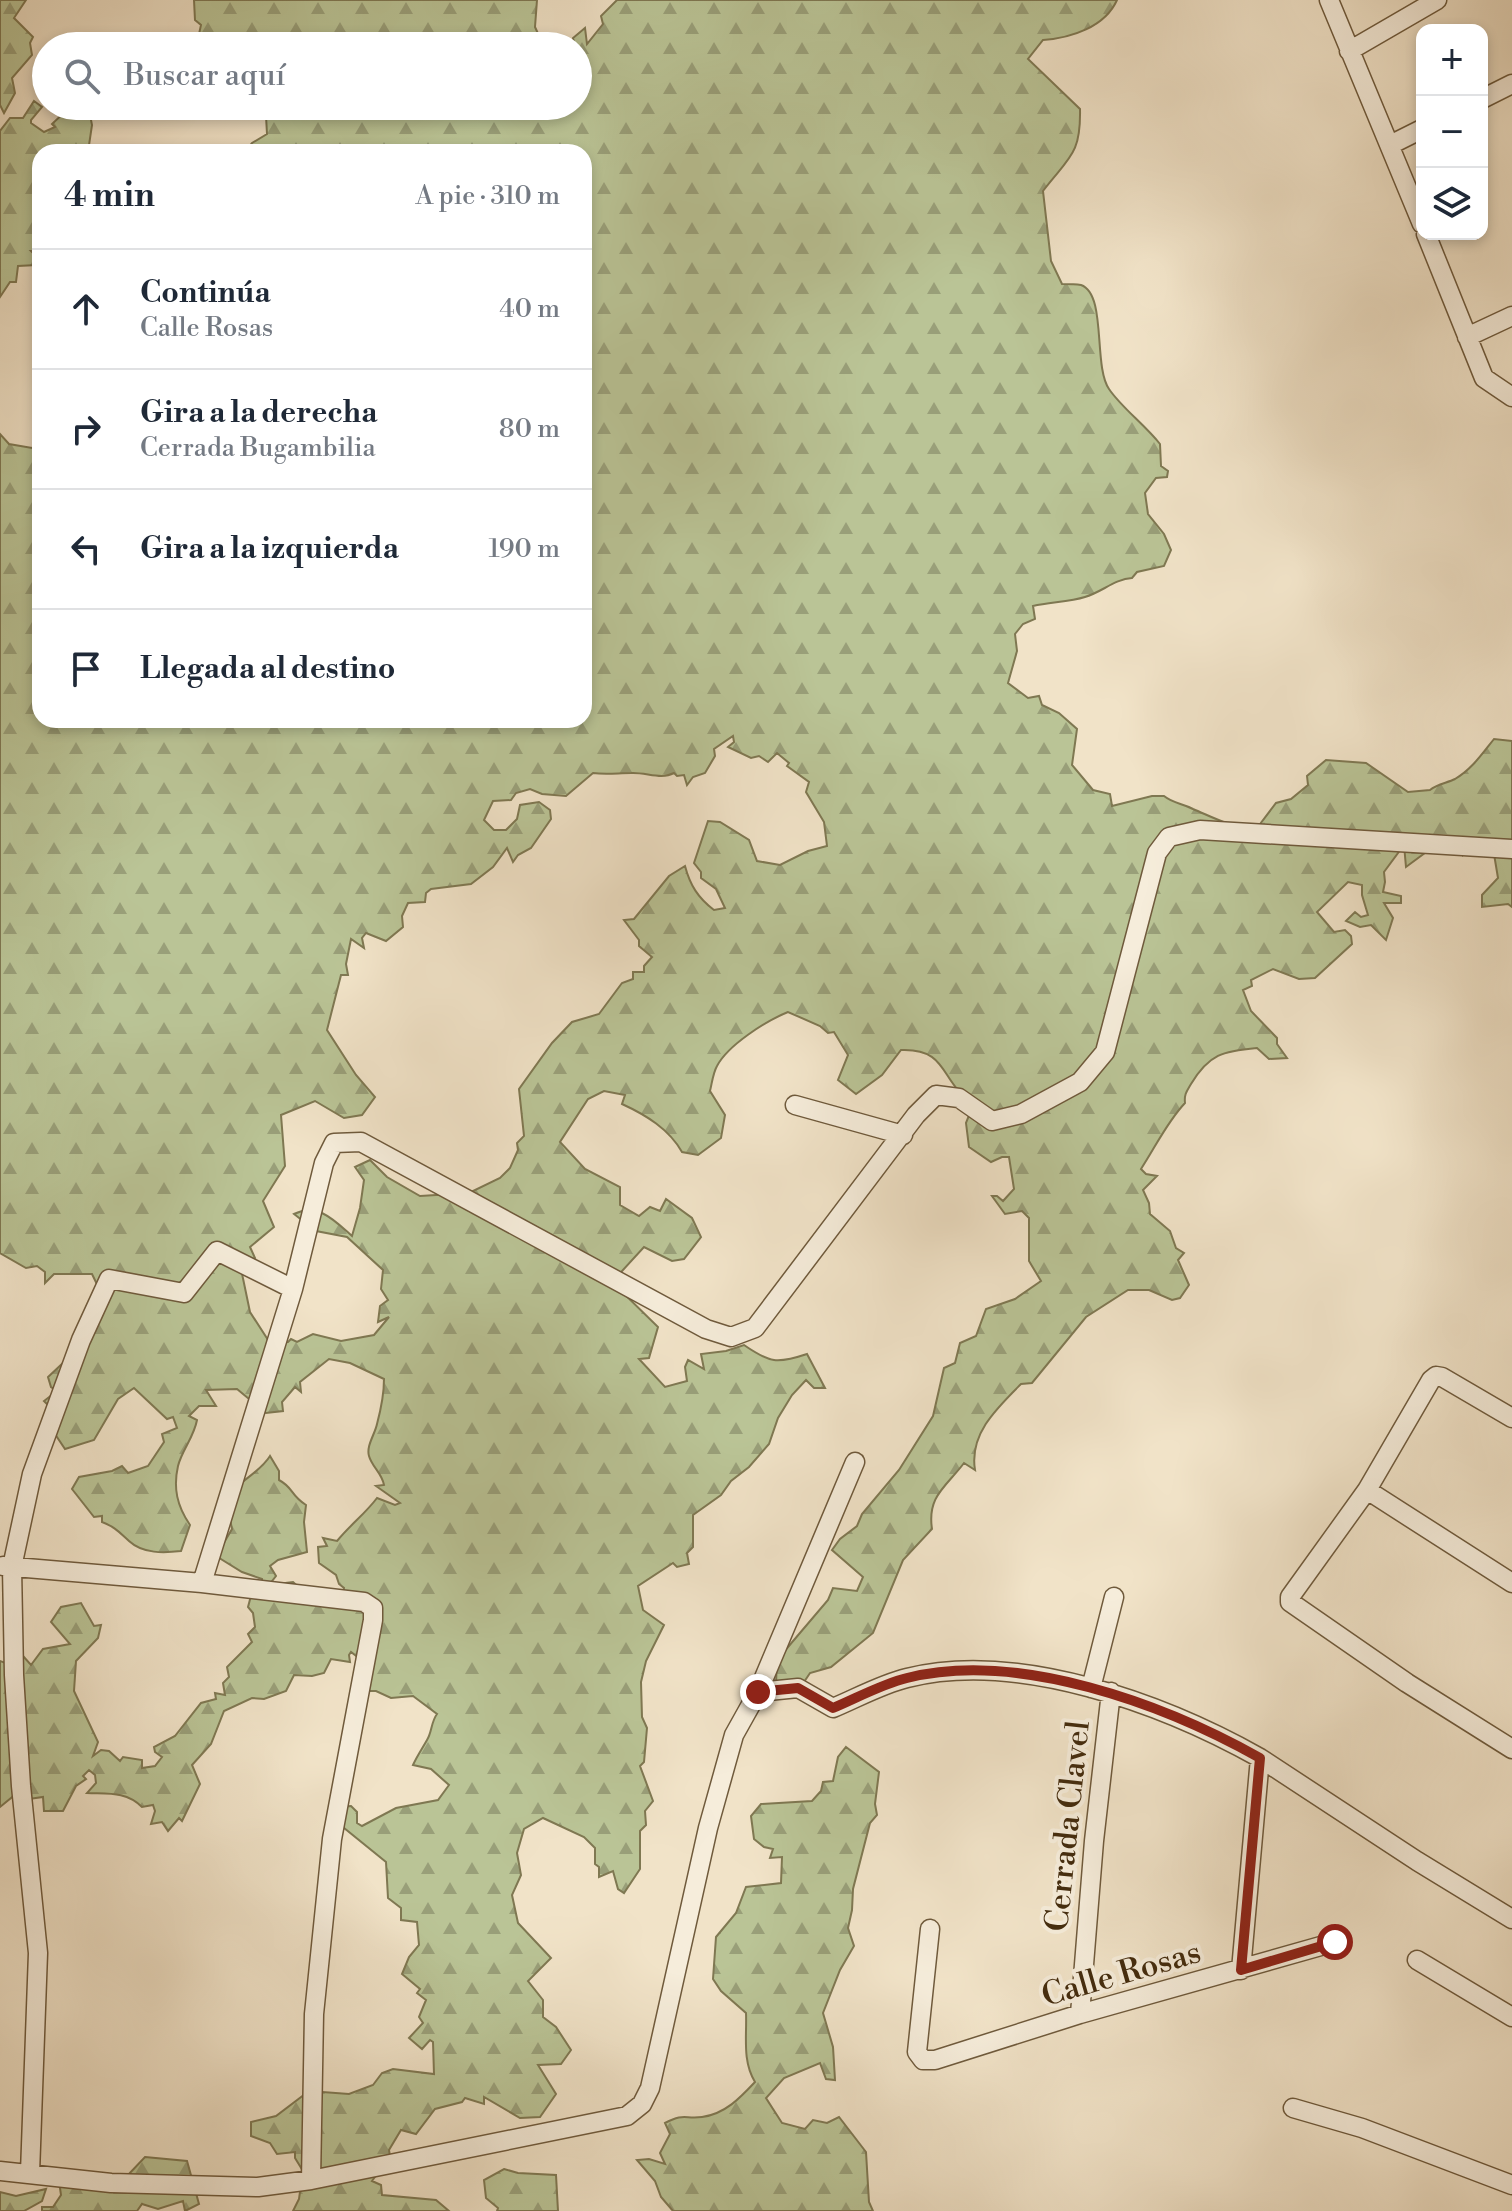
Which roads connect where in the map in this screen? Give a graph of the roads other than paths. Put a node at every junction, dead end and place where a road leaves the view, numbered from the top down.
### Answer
1 (1329, 0) edge
2 (1437, 0) edge
3 (1349, 51) junction
4 (1512, 84) edge
5 (1488, 96) edge
6 (1416, 132) edge
7 (1390, 145) junction
8 (1416, 209) edge
9 (1428, 240) edge
10 (1512, 316) edge
11 (1467, 337) junction
12 (1512, 397) edge
13 (1512, 849) edge
14 (795, 1105) dead end
15 (903, 1135) junction
16 (293, 1289) junction
17 (1512, 1418) edge
18 (855, 1462) dead end
19 (1367, 1490) junction
20 (6, 1566) edge
21 (202, 1583) junction
22 (1512, 1583) edge
23 (1114, 1597) dead end
24 (1091, 1688) junction
25 (758, 1692) junction
26 (1111, 1692) junction
27 (1512, 1749) edge
28 (1260, 1758) junction
29 (1512, 1919) edge
30 (930, 1929) dead end
31 (1335, 1942) dead end
32 (1417, 1960) dead end
33 (1241, 1970) junction
34 (1080, 2014) junction
35 (1512, 2017) edge
36 (1293, 2108) dead end
37 (0, 2171) edge
38 (30, 2173) junction
39 (311, 2180) junction
40 (1512, 2185) edge

1 - 3 street
2 - 3 street
3 - 7 street
4 - 5 street
6 - 7 street
7 - 8 street
9 - 11 street
10 - 11 street
11 - 12 street
13 - 15 street
14 - 15 street
15 - 16 street
16 - 20 street
16 - 21 street
17 - 19 street
18 - 25 street
19 - 22 street
19 - 27 street
20 - 21 street
20 - 38 street
21 - 39 street
23 - 24 street
24 - 25 street
24 - 26 street
25 - 39 street
26 - 28 street
26 - 34 street, Cerrada Clavel
28 - 29 street
28 - 33 street
30 - 34 street, Calle Rosas
31 - 33 street, Calle Rosas
32 - 35 street
33 - 34 street, Calle Rosas
36 - 40 street
37 - 38 street
38 - 39 street

